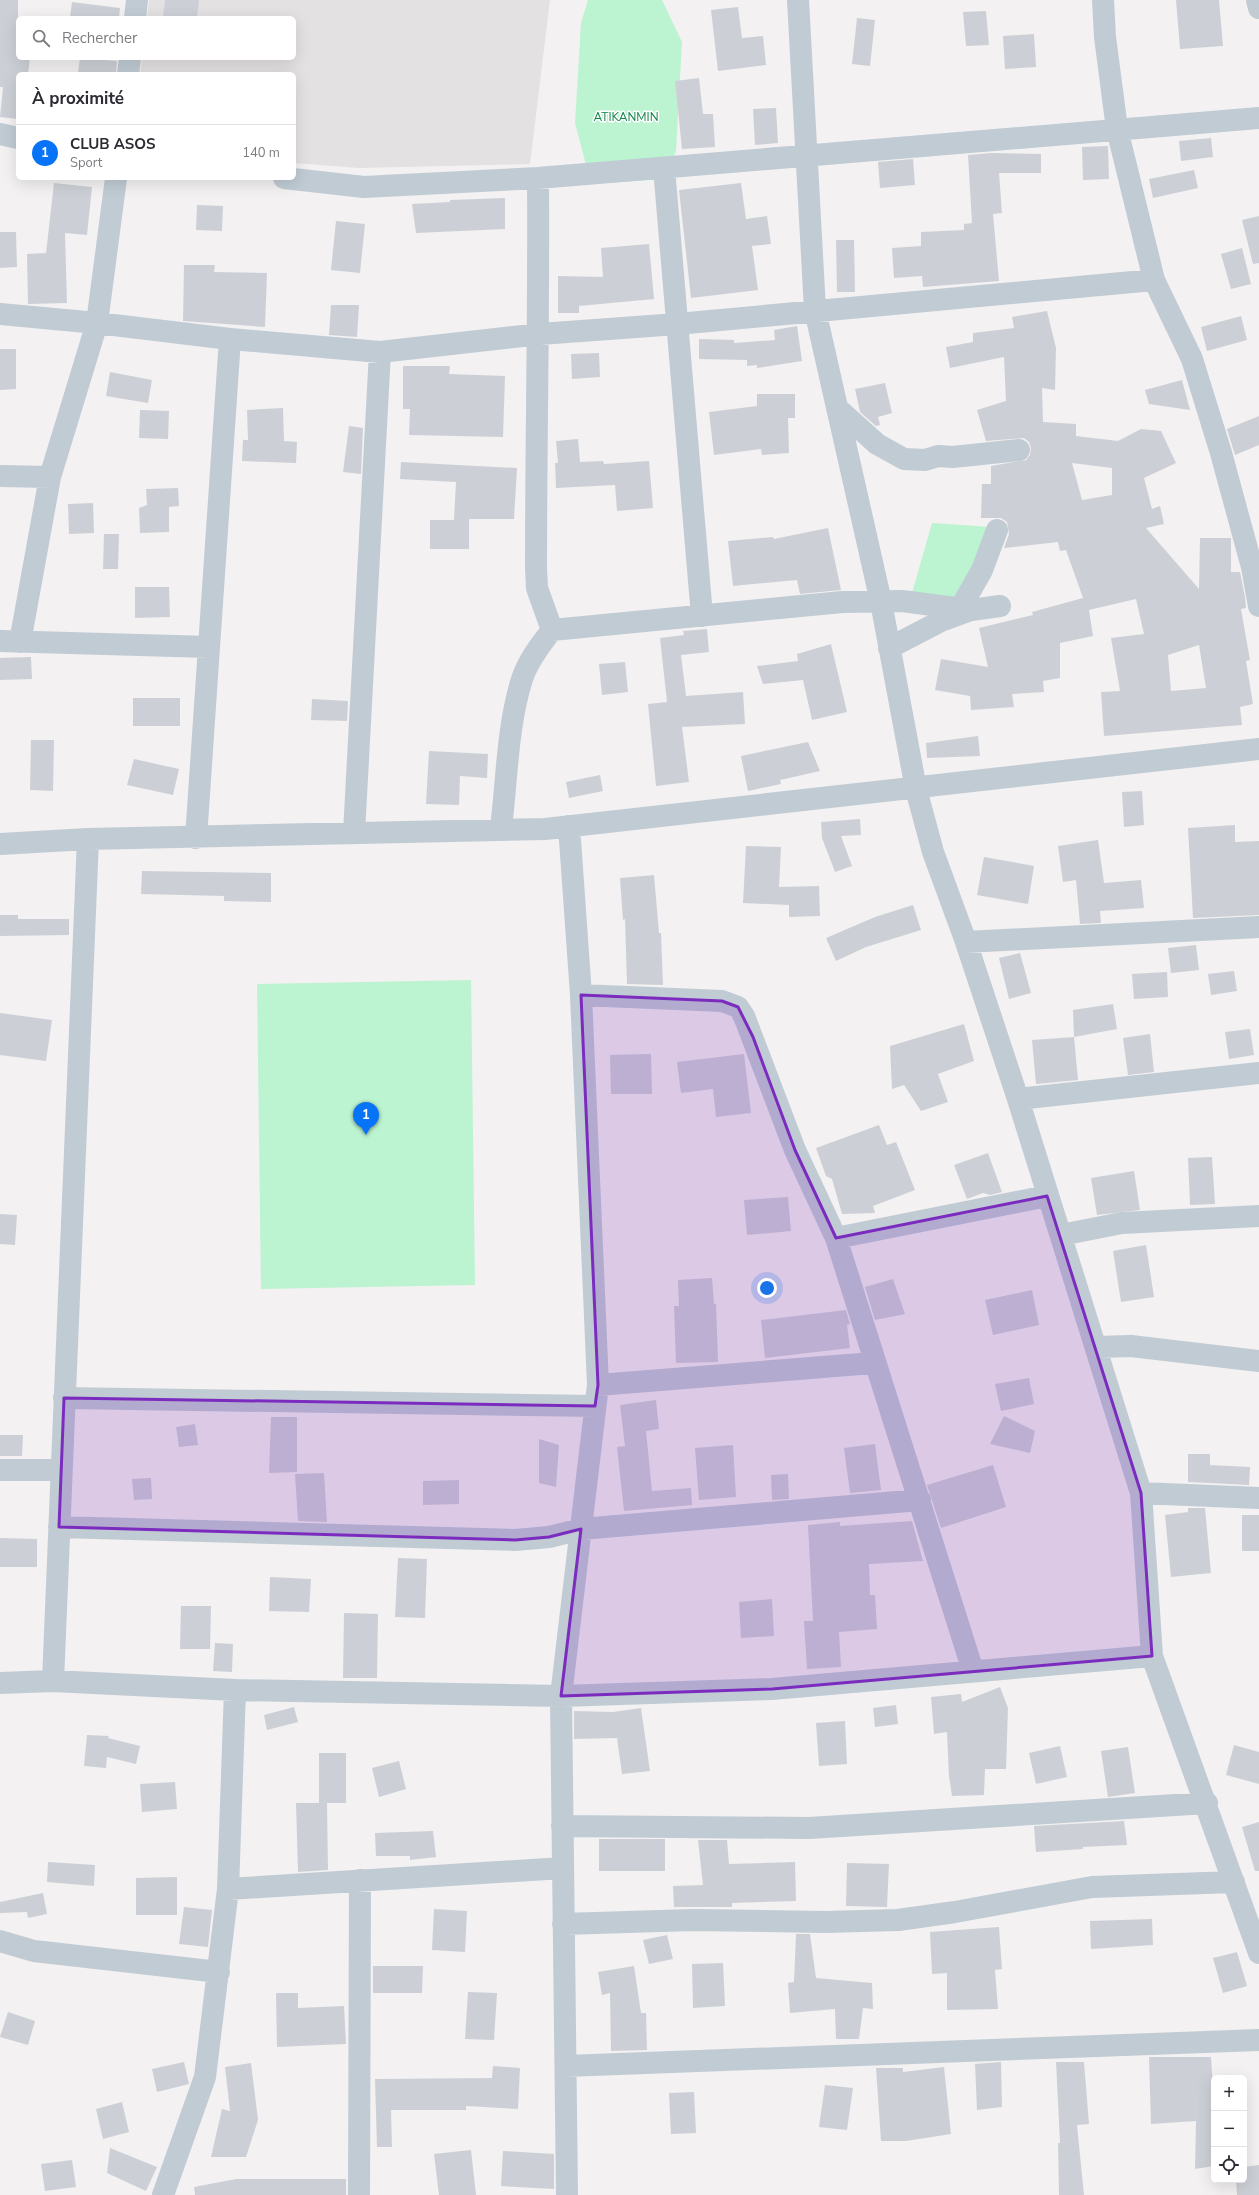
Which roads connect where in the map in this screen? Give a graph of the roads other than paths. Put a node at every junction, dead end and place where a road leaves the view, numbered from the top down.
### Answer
1 (137, 0) edge
2 (798, 0) edge
3 (1103, 0) edge
4 (1257, 0) edge
5 (1259, 8) edge
6 (135, 16) edge
7 (130, 60) edge
8 (128, 72) edge
9 (1259, 118) edge
10 (1117, 129) junction
11 (0, 134) edge
12 (16, 138) edge
13 (807, 156) junction
14 (664, 168) junction
15 (538, 178) junction
16 (296, 179) edge
17 (116, 180) edge
18 (1154, 280) junction
19 (815, 310) junction
20 (0, 314) edge
21 (97, 323) junction
22 (677, 324) junction
23 (540, 334) junction
24 (230, 339) junction
25 (380, 352) junction
26 (837, 408) junction
27 (1019, 450) dead end
28 (0, 476) edge
29 (50, 477) junction
30 (997, 530) dead end
31 (881, 602) junction
32 (1000, 606) dead end
33 (1259, 606) edge
34 (965, 610) junction
35 (702, 616) junction
36 (552, 630) junction
37 (10, 641) edge
38 (209, 647) junction
39 (889, 648) junction
40 (1259, 749) edge
41 (916, 789) junction
42 (569, 826) junction
43 (501, 828) junction
44 (354, 832) junction
45 (196, 838) junction
46 (88, 839) junction
47 (0, 844) edge
48 (1259, 927) edge
49 (966, 942) junction
50 (581, 995) junction
51 (1259, 1073) edge
52 (1018, 1099) junction
53 (1047, 1196) junction
54 (1259, 1216) edge
55 (1061, 1235) junction
56 (836, 1238) junction
57 (1097, 1347) junction
58 (1259, 1362) edge
59 (874, 1363) junction
60 (597, 1395) junction
61 (64, 1398) junction
62 (0, 1470) edge
63 (61, 1470) junction
64 (1142, 1493) junction
65 (1259, 1498) edge
66 (920, 1500) junction
67 (59, 1527) junction
68 (581, 1529) junction
69 (1152, 1656) junction
70 (973, 1671) junction
71 (52, 1681) junction
72 (0, 1683) edge
73 (235, 1690) junction
74 (561, 1696) junction
75 (1207, 1803) junction
76 (562, 1826) junction
77 (563, 1868) junction
78 (360, 1880) junction
79 (1234, 1882) junction
80 (228, 1889) junction
81 (563, 1924) junction
82 (0, 1941) edge
83 (1259, 1953) edge
84 (219, 1972) junction
85 (1259, 2040) edge
86 (566, 2066) junction
87 (163, 2195) edge
88 (359, 2195) edge
89 (567, 2195) edge

1 - 6 street
2 - 13 street
3 - 10 street
4 - 5 street
7 - 8 street
9 - 10 street
10 - 13 street
10 - 18 street
11 - 12 street
13 - 14 street
13 - 19 street
14 - 15 street
14 - 22 street
15 - 16 street
15 - 23 street
17 - 21 street
18 - 19 street
18 - 33 street
19 - 22 street
19 - 26 street
20 - 21 street
21 - 24 street
21 - 29 street
22 - 23 street
22 - 35 street
23 - 25 street
23 - 36 street
24 - 25 street
24 - 38 street
25 - 44 street
26 - 27 street
26 - 31 street
28 - 29 street
29 - 37 street
30 - 34 street
31 - 34 street
31 - 35 street
31 - 39 street
32 - 34 street
34 - 39 street
35 - 36 street
36 - 43 street
37 - 38 street
38 - 45 street
39 - 41 street
40 - 41 street
41 - 42 street
41 - 49 street
42 - 43 street
42 - 50 street
43 - 44 street
44 - 45 street
45 - 46 street
46 - 47 street
46 - 61 street
48 - 49 street
49 - 52 street
50 - 56 street
50 - 60 street
51 - 52 street
52 - 53 street
53 - 55 street
53 - 56 street
54 - 55 street
55 - 57 street
56 - 59 street
57 - 58 street
57 - 64 street
59 - 60 street
59 - 66 street
60 - 61 street
60 - 68 street
61 - 63 street
62 - 63 street
63 - 67 street
64 - 65 street
64 - 69 street
66 - 68 street
66 - 70 street
67 - 68 street
67 - 71 street
68 - 74 street
69 - 70 street
69 - 75 street
70 - 74 street
71 - 72 street
71 - 73 street
73 - 74 street
73 - 80 street
74 - 76 street
75 - 76 street
75 - 79 street
76 - 77 street
77 - 78 street
77 - 81 street
78 - 80 street
78 - 88 street
79 - 81 street
79 - 83 street
80 - 84 street
81 - 86 street
82 - 84 street
84 - 87 street
85 - 86 street
86 - 89 street

